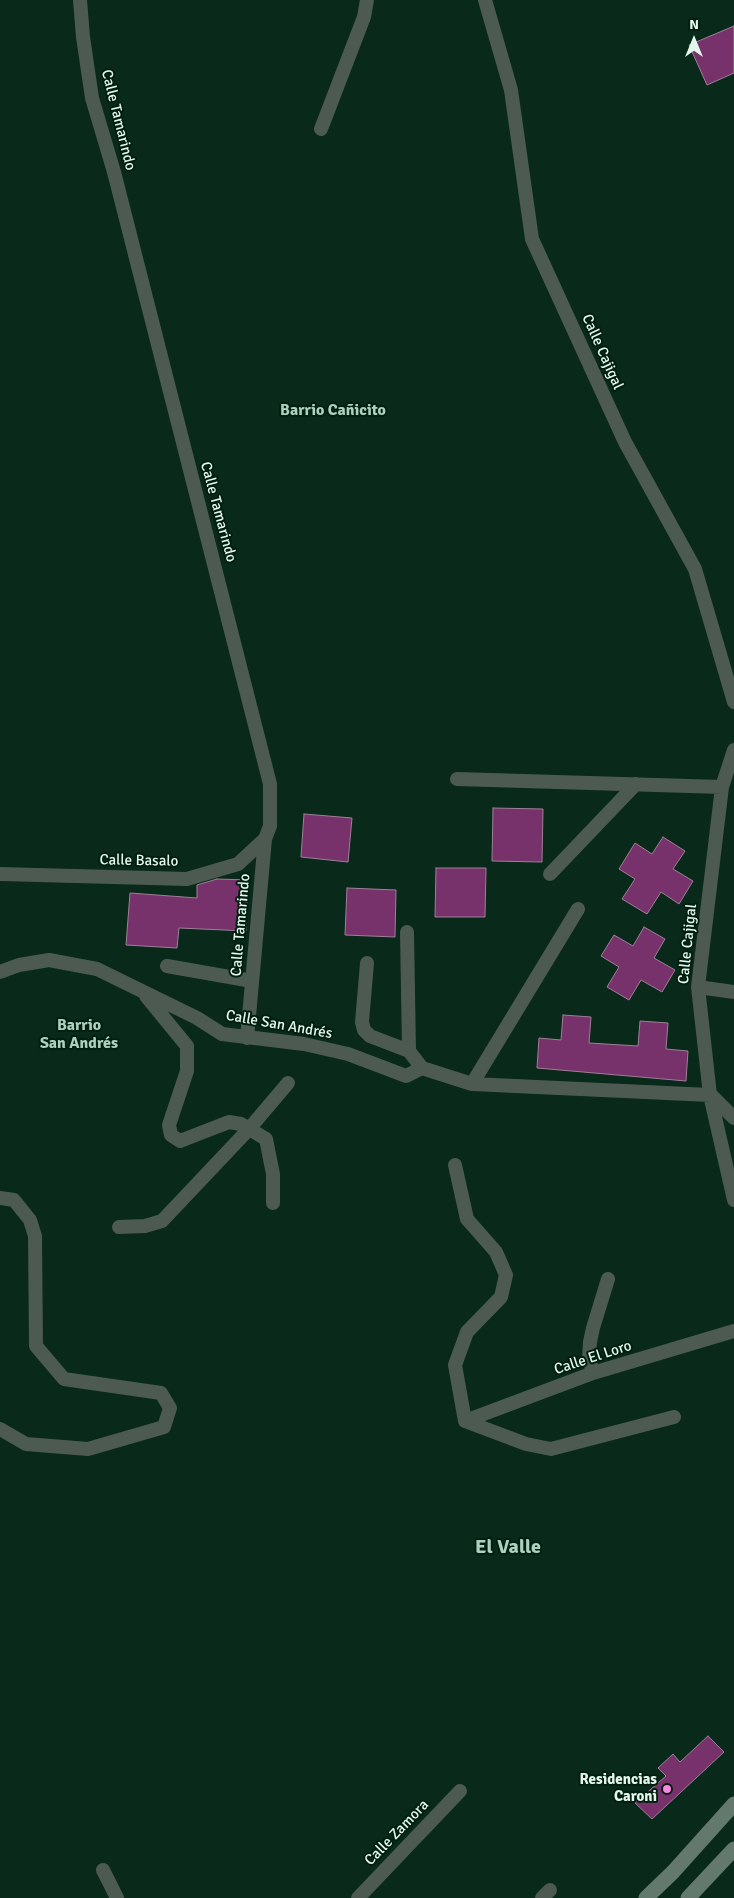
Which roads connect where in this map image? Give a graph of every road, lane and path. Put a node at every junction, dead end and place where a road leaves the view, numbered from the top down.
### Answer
1 (80, 0) edge
2 (366, 0) edge
3 (485, 0) edge
4 (321, 129) dead end
5 (734, 702) edge
6 (734, 750) edge
7 (457, 779) dead end
8 (636, 784) junction
9 (722, 787) junction
10 (265, 838) junction
11 (0, 874) edge
12 (550, 874) dead end
13 (578, 909) dead end
14 (407, 932) dead end
15 (367, 963) dead end
16 (167, 966) dead end
17 (0, 972) edge
18 (252, 981) junction
19 (698, 988) junction
20 (734, 992) edge
21 (144, 993) junction
22 (246, 1038) junction
23 (410, 1051) junction
24 (422, 1068) junction
25 (288, 1083) dead end
26 (472, 1084) junction
27 (710, 1095) junction
28 (734, 1118) edge
29 (249, 1129) junction
30 (455, 1165) dead end
31 (0, 1198) edge
32 (734, 1200) edge
33 (273, 1203) dead end
34 (119, 1227) dead end
35 (608, 1279) dead end
36 (734, 1331) edge
37 (593, 1373) junction
38 (674, 1417) dead end
39 (465, 1421) junction
40 (0, 1429) edge
41 (460, 1791) dead end
42 (734, 1804) edge
43 (734, 1849) edge
44 (103, 1870) dead end
45 (117, 1898) edge
46 (358, 1898) edge
47 (646, 1898) edge
48 (688, 1898) edge

1 - 10 street, Calle Tamarindo
2 - 4 street
3 - 5 street, Calle Cajigal
6 - 9 street, Calle Cajigal
7 - 8 street
8 - 9 street
8 - 12 street
9 - 19 street, Calle Cajigal
10 - 11 street, Calle Basalo
10 - 18 street, Calle Tamarindo
13 - 26 street
14 - 23 street
15 - 23 street
16 - 18 street
17 - 21 street, Calle San Andrés
18 - 22 street, Calle Tamarindo
19 - 20 street
19 - 27 street, Calle Cajigal
21 - 22 street, Calle San Andrés
21 - 29 street
22 - 24 street, Calle San Andrés
23 - 24 street
24 - 26 street
25 - 29 street
26 - 27 street
27 - 28 street
27 - 32 street, Calle Cajigal
29 - 33 street
29 - 34 street
30 - 39 street
31 - 40 street
35 - 37 street
36 - 37 street, Calle El Loro
37 - 39 street, Calle El Loro
38 - 39 street
41 - 46 street, Calle Zamora
42 - 47 main road
43 - 48 main road
44 - 45 street

